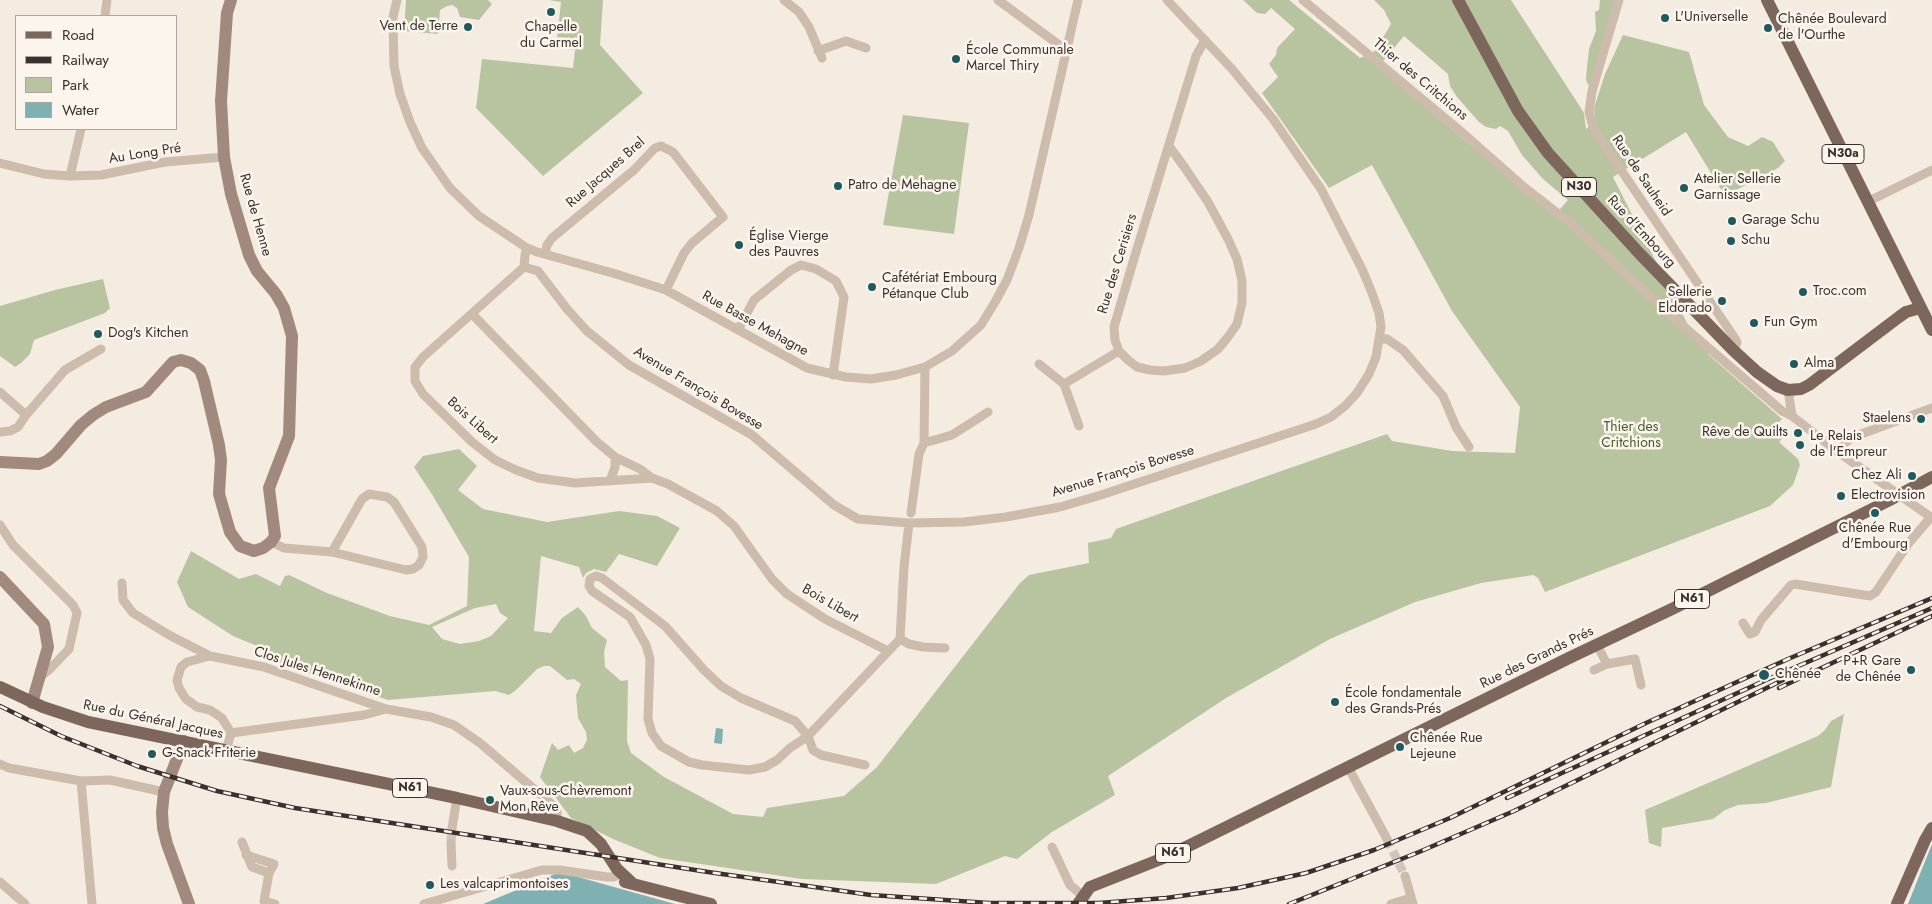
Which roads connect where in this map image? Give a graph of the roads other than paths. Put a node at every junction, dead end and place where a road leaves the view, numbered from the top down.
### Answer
1 (107, 0) edge
2 (231, 0) edge
3 (397, 0) edge
4 (784, 0) edge
5 (998, 0) edge
6 (1078, 0) edge
7 (1167, 0) edge
8 (1303, 0) edge
9 (1458, 0) edge
10 (1619, 0) edge
11 (1767, 0) edge
12 (105, 15) edge
13 (1205, 40) junction
14 (866, 48) dead end
15 (1066, 50) junction
16 (80, 130) edge
17 (1168, 146) junction
18 (224, 157) junction
19 (0, 163) edge
20 (1932, 170) edge
21 (70, 176) junction
22 (1867, 202) junction
23 (527, 248) junction
24 (545, 254) junction
25 (524, 268) junction
26 (666, 290) junction
27 (1920, 308) junction
28 (472, 314) junction
29 (738, 330) junction
30 (1932, 330) edge
31 (1380, 338) junction
32 (101, 349) dead end
33 (1733, 350) junction
34 (1119, 351) junction
35 (1039, 364) dead end
36 (925, 367) junction
37 (833, 375) junction
38 (1064, 384) junction
39 (1788, 390) junction
40 (0, 392) edge
41 (1932, 408) edge
42 (988, 412) dead end
43 (26, 415) junction
44 (1792, 416) junction
45 (1079, 426) dead end
46 (0, 432) edge
47 (924, 443) junction
48 (1469, 448) dead end
49 (1838, 452) junction
50 (615, 456) junction
51 (0, 462) edge
52 (1932, 477) edge
53 (652, 478) junction
54 (610, 481) junction
55 (1900, 495) junction
56 (911, 513) dead end
57 (1932, 518) edge
58 (909, 524) junction
59 (0, 525) edge
60 (271, 542) junction
61 (332, 552) junction
62 (0, 577) edge
63 (122, 583) dead end
64 (1743, 623) dead end
65 (900, 639) junction
66 (1597, 644) junction
67 (945, 648) dead end
68 (888, 651) junction
69 (210, 656) junction
70 (1607, 664) junction
71 (1594, 670) dead end
72 (39, 678) junction
73 (1641, 685) dead end
74 (0, 687) edge
75 (32, 703) junction
76 (386, 710) junction
77 (231, 733) junction
78 (808, 736) junction
79 (184, 741) junction
80 (226, 751) junction
81 (0, 764) edge
82 (865, 765) dead end
83 (1348, 767) junction
84 (81, 781) junction
85 (164, 792) junction
86 (457, 798) junction
87 (563, 823) junction
88 (452, 828) tunnel mouth
89 (1932, 828) edge
90 (1387, 839) tunnel mouth
91 (242, 842) dead end
92 (451, 843) tunnel mouth
93 (1052, 847) dead end
94 (452, 866) dead end
95 (617, 875) junction
96 (1404, 876) tunnel mouth
97 (0, 882) edge
98 (1080, 900) edge
99 (1412, 901) edge
100 (263, 903) edge
101 (25, 904) edge
102 (92, 904) edge
103 (189, 904) edge
104 (275, 904) edge
105 (424, 904) edge
106 (711, 904) edge
107 (1391, 904) edge
108 (1897, 904) edge

1 - 12 street
2 - 18 street, Rue de Henne
3 - 23 street, Rue Basse Mehagne
4 - 14 street
5 - 15 street
6 - 15 street, Rue Basse Mehagne
7 - 13 street, Avenue François Bovesse
8 - 44 street, Thier des Critchions
9 - 33 main road, Rue d'Embourg / N30
10 - 33 street, Rue de Sauheid
11 - 22 main road, N30a
13 - 17 street, Rue des Cerisiers
13 - 31 street, Avenue François Bovesse
15 - 36 street, Rue Basse Mehagne
16 - 21 street
17 - 34 street, Rue des Cerisiers
17 - 34 street
18 - 21 street, Au Long Pré
18 - 60 street, Rue de Henne
19 - 21 street, Au Long Pré
20 - 22 street
22 - 27 main road, N30a
23 - 24 street, Rue Basse Mehagne
23 - 25 street
24 - 26 street, Rue Basse Mehagne
24 - 26 street, Rue Jacques Brel
25 - 28 street, Bois Libert
25 - 58 street, Avenue François Bovesse
26 - 29 street, Rue Basse Mehagne
27 - 30 main road
27 - 39 main road
28 - 50 street, Bois Libert
28 - 54 street, Bois Libert
29 - 37 street, Rue Basse Mehagne
29 - 37 street
31 - 48 street
31 - 58 street, Avenue François Bovesse
32 - 43 street
33 - 39 main road, N30
34 - 38 street
35 - 38 street
36 - 37 street, Rue Basse Mehagne
36 - 47 street
38 - 45 street
39 - 44 street
40 - 43 street
41 - 49 street
42 - 47 street
43 - 46 street
44 - 49 street
47 - 56 street
49 - 55 street
50 - 53 street, Bois Libert
50 - 54 street
51 - 60 street
52 - 55 main road, Rue des Grands Prés / N61
53 - 54 street, Bois Libert
53 - 68 street, Bois Libert
55 - 57 street
55 - 66 main road, Rue des Grands Prés / N61
57 - 64 street
58 - 65 street
59 - 72 street
60 - 61 street
61 - 61 street
62 - 72 street
63 - 69 street, Clos Jules Hennekinne
65 - 67 street
65 - 68 street
66 - 70 street
66 - 83 main road, Rue des Grands Prés / N61
68 - 78 street
69 - 76 street, Clos Jules Hennekinne
69 - 77 street, Clos Jules Hennekinne
70 - 71 street
70 - 73 street
72 - 75 street
74 - 75 main road, Rue du Général Jacques / N61
75 - 79 main road, Rue du Général Jacques / N61
76 - 77 street, Clos Jules Hennekinne
76 - 87 street, Clos Jules Hennekinne
77 - 80 street
78 - 78 street
78 - 82 street
79 - 80 main road, Rue du Général Jacques / N61
79 - 85 street
80 - 86 main road, Rue du Général Jacques / N61
81 - 84 street
83 - 90 street
83 - 98 main road, Rue des Grands Prés / N61
84 - 85 street
84 - 102 street
85 - 103 street
86 - 87 main road, Rue du Général Jacques / N61
86 - 88 street
87 - 95 main road, Rue du Général Jacques / N61
89 - 108 main road
91 - 100 street
92 - 94 street
93 - 98 street
95 - 105 street
95 - 106 main road, Rue du Général Jacques / N61
96 - 99 street
97 - 101 street
99 - 107 street
100 - 104 street

